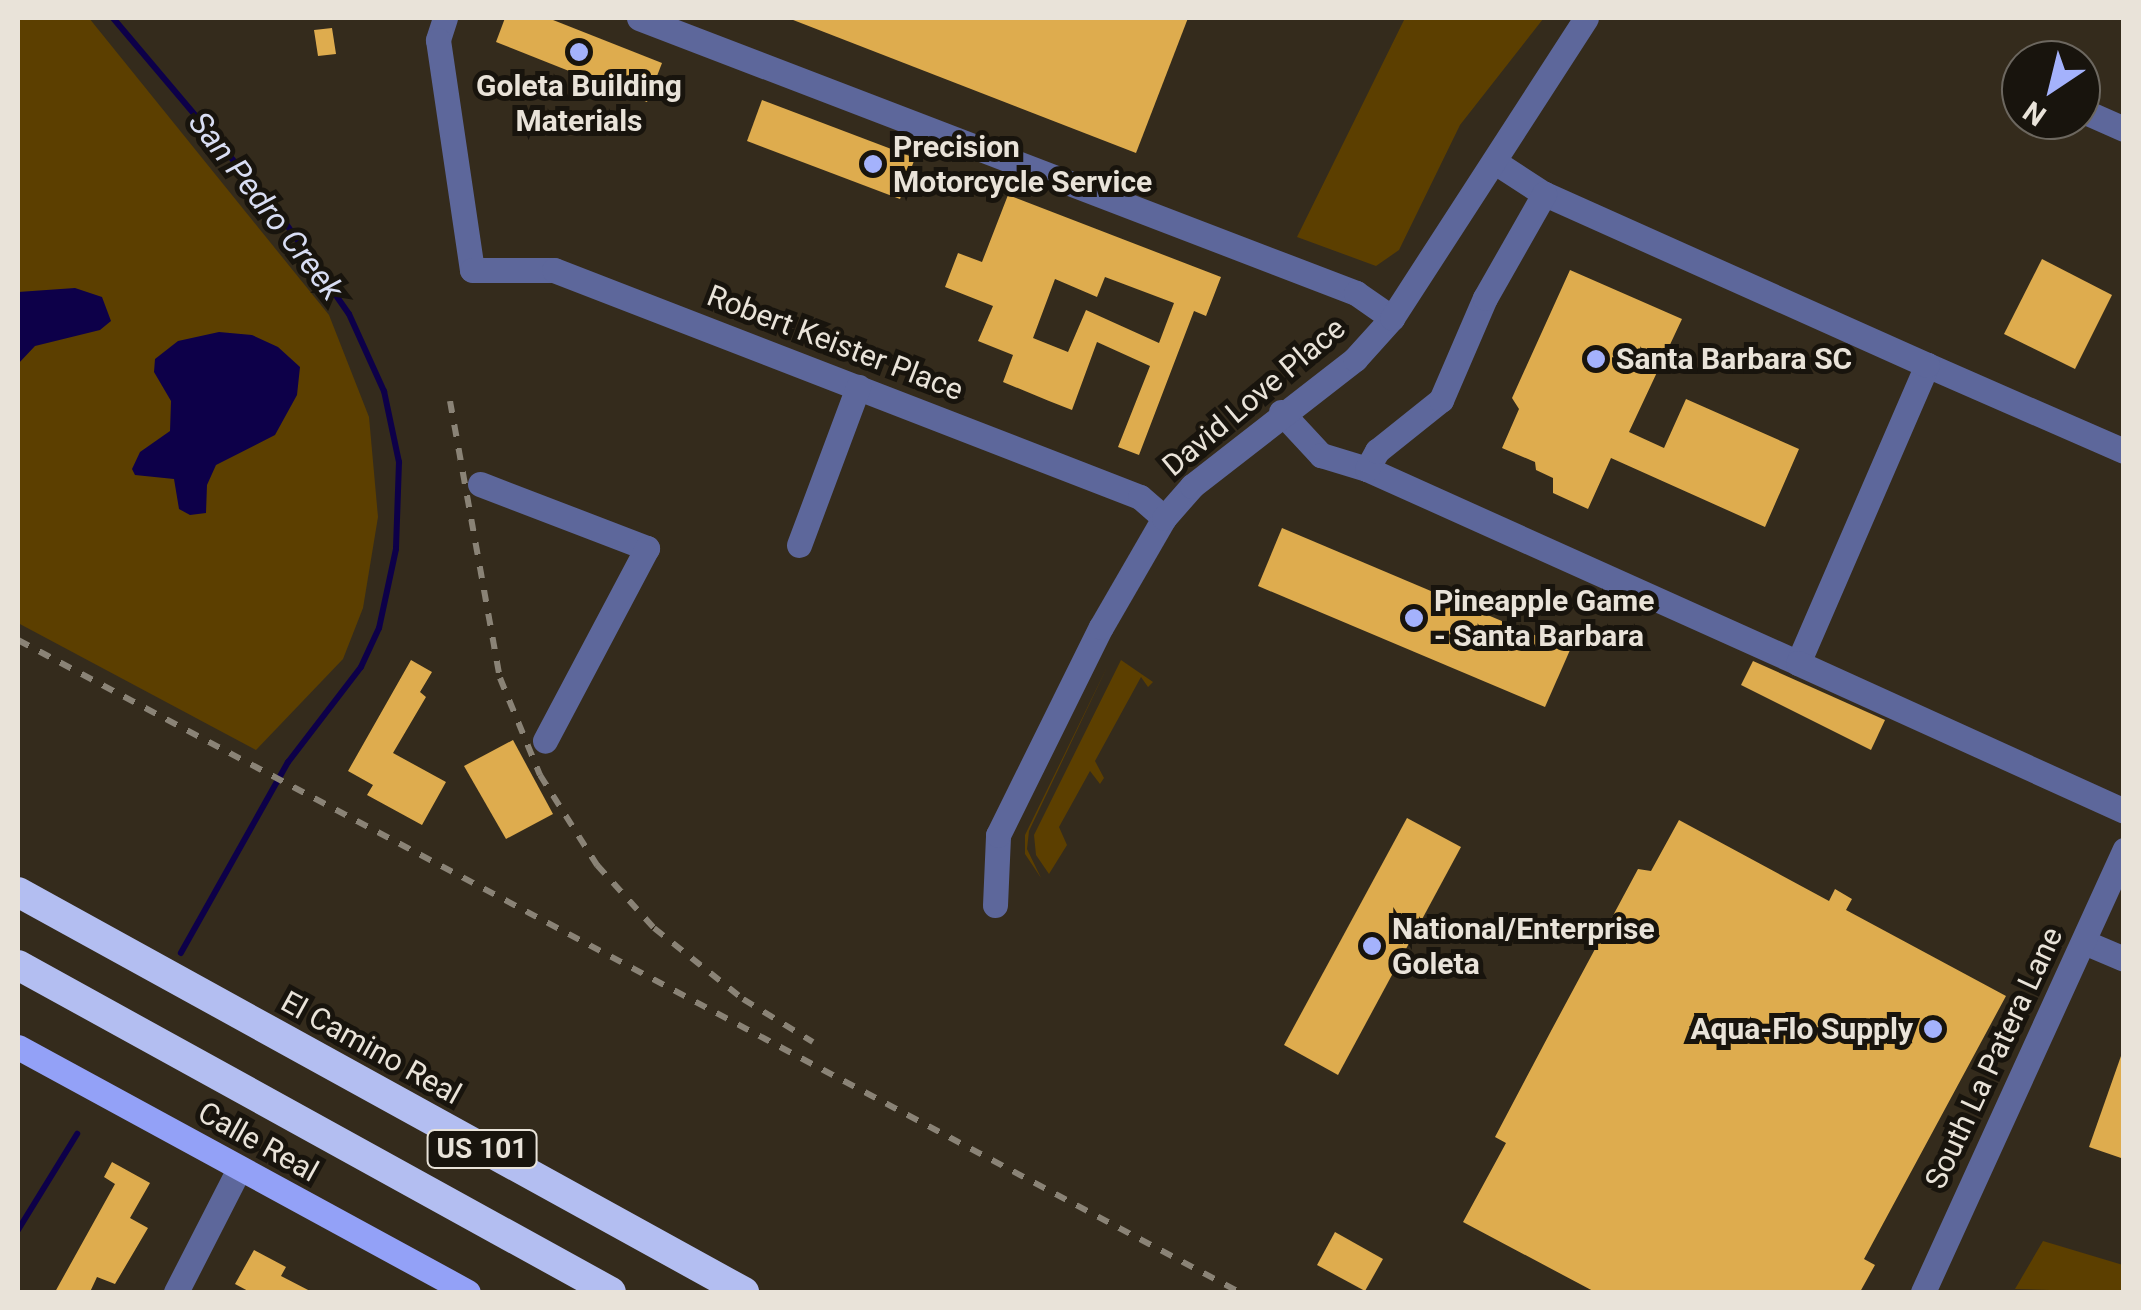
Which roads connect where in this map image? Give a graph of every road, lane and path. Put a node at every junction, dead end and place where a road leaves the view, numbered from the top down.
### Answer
1 (445, 18) edge
2 (639, 18) edge
3 (1586, 18) edge
4 (2101, 119) edge
5 (2124, 129) edge
6 (1495, 162) junction
7 (1544, 194) junction
8 (1392, 318) junction
9 (1927, 365) junction
10 (858, 386) junction
11 (1281, 412) junction
12 (2124, 452) edge
13 (1367, 469) junction
14 (480, 484) dead end
15 (1164, 518) junction
16 (799, 544) dead end
17 (1798, 663) junction
18 (545, 741) dead end
19 (2124, 811) edge
20 (2124, 850) edge
21 (18, 892) edge
22 (995, 905) dead end
23 (2084, 942) junction
24 (2124, 960) edge
25 (18, 965) edge
26 (18, 1047) edge
27 (239, 1170) junction
28 (176, 1292) edge
29 (468, 1292) edge
30 (611, 1292) edge
31 (744, 1292) edge
32 (1923, 1292) edge

1 - 10 street, Robert Keister Place
2 - 8 street
3 - 6 street, David Love Place
4 - 5 street
6 - 7 street
6 - 8 street, David Love Place
7 - 9 street
7 - 13 street
8 - 11 street, David Love Place
9 - 12 street
9 - 17 street
10 - 15 street, Robert Keister Place
10 - 16 street
11 - 13 street
11 - 15 street, David Love Place
13 - 17 street
14 - 18 street
15 - 22 street, David Love Place
17 - 19 street
20 - 23 street, South La Patera Lane
21 - 31 highway, El Camino Real / US 101
23 - 24 street
23 - 32 street, South La Patera Lane
25 - 30 highway, US 101
26 - 27 main road, Calle Real
27 - 28 street
27 - 29 main road, Calle Real

